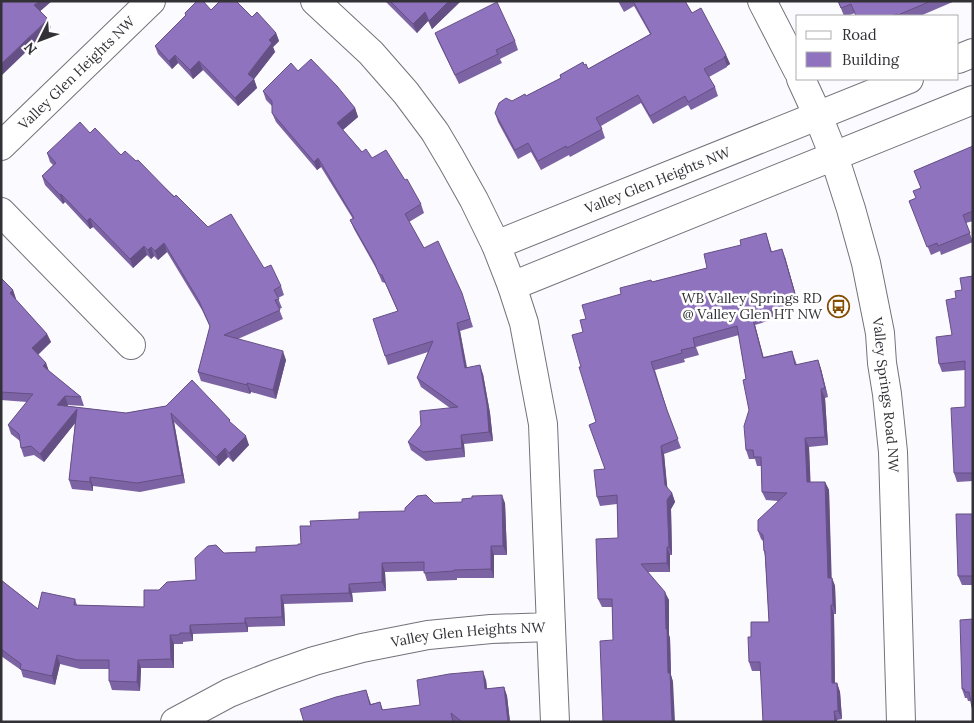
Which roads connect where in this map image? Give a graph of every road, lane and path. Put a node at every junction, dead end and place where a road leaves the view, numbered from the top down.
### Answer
1 (151, 1) edge
2 (315, 1) edge
3 (762, 1) edge
4 (973, 53) edge
5 (959, 59) edge
6 (796, 67) edge
7 (801, 80) edge
8 (907, 80) edge
9 (973, 100) edge
10 (818, 116) junction
11 (1, 146) edge
12 (834, 156) junction
13 (1, 212) edge
14 (496, 245) junction
15 (512, 286) junction
16 (131, 345) dead end
17 (551, 627) junction
18 (175, 722) edge
19 (554, 722) edge
20 (901, 722) edge

1 - 11 street, Valley Glen Heights NW
2 - 14 street, Valley Glen Heights NW
3 - 6 street
4 - 5 street
7 - 10 street, Valley Springs Road NW
8 - 10 street, Valley Glen Heights NW
9 - 12 street
10 - 12 street, Valley Springs Road NW
10 - 14 street, Valley Glen Heights NW
12 - 15 street
12 - 20 street, Valley Springs Road NW
13 - 16 street
14 - 15 street, Valley Glen Heights NW
15 - 17 street, Valley Glen Heights NW
17 - 18 street, Valley Glen Heights NW
17 - 19 street

